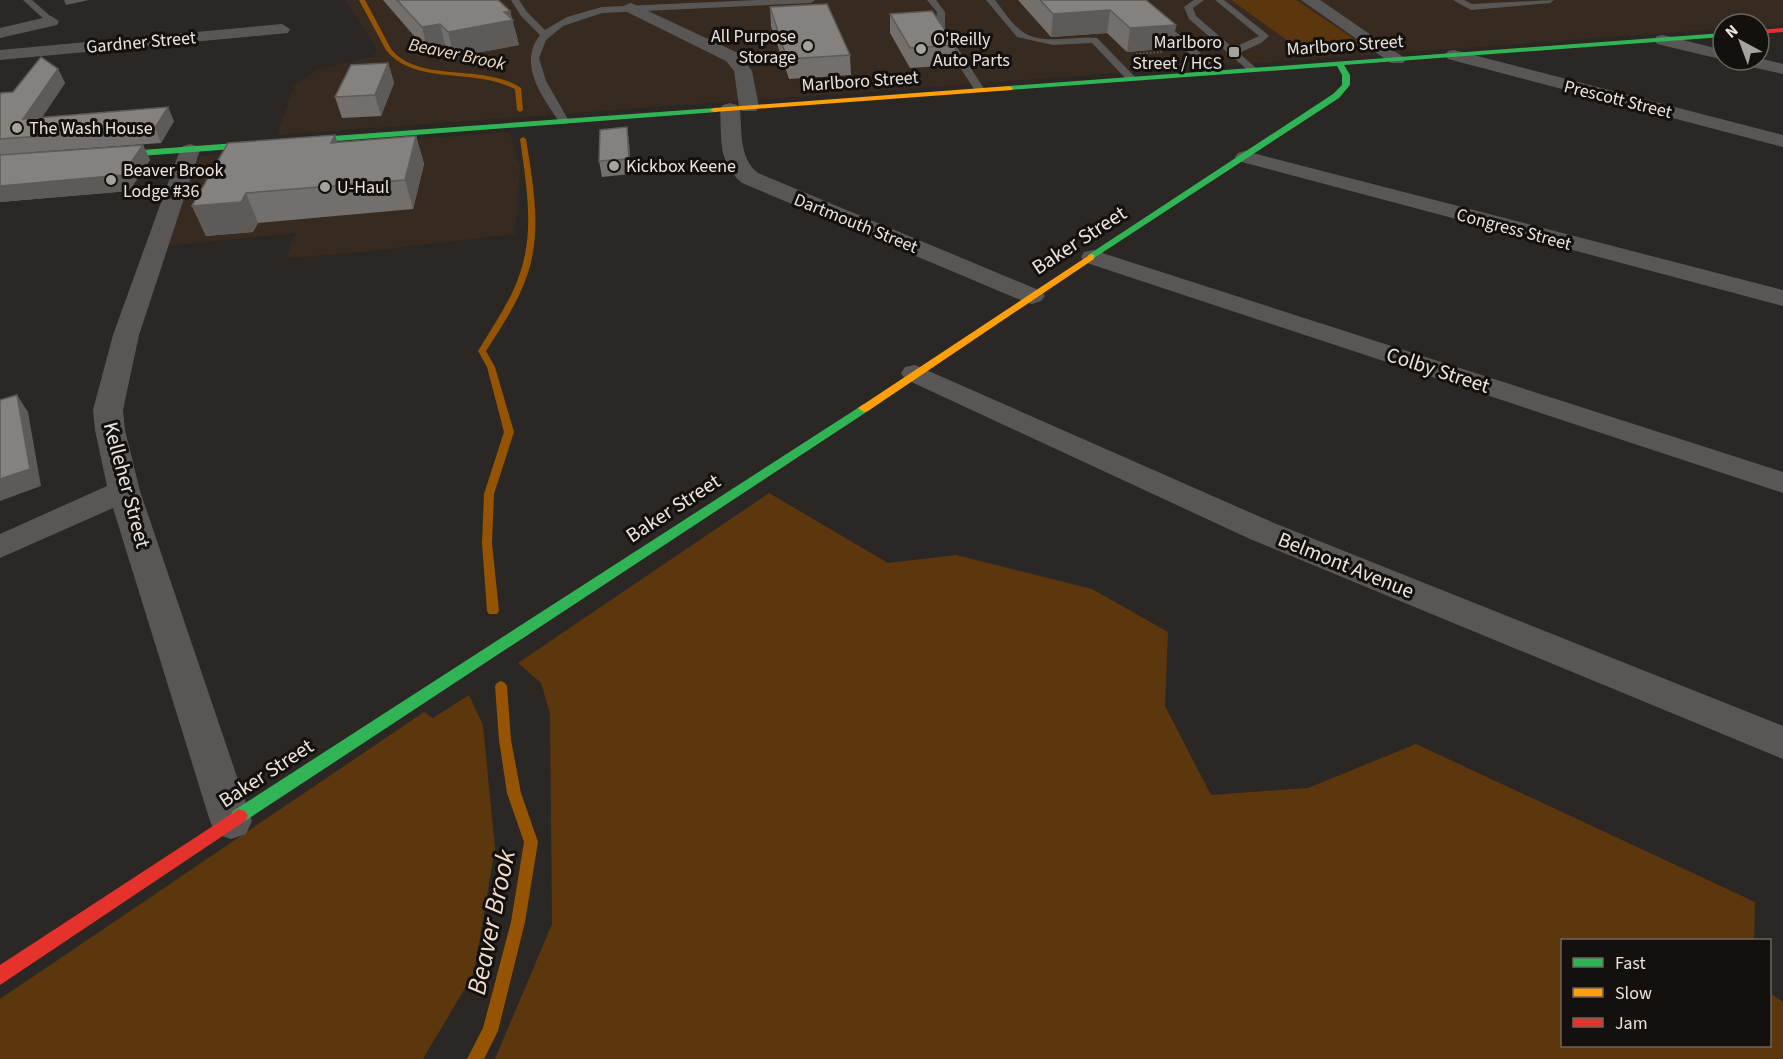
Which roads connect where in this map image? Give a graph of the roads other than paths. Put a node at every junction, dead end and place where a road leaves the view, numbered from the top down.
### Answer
1 (27, 0) edge
2 (515, 0) edge
3 (811, 0) edge
4 (931, 0) edge
5 (990, 0) edge
6 (1134, 0) edge
7 (1200, 0) edge
8 (1219, 0) edge
9 (1309, 0) edge
10 (1457, 0) edge
11 (1550, 0) edge
12 (631, 8) junction
13 (51, 21) joint
14 (282, 29) dead end
15 (0, 33) edge
16 (544, 34) junction
17 (1711, 36) edge
18 (1663, 40) junction
19 (1234, 52) junction
20 (1711, 52) edge
21 (0, 55) edge
22 (1454, 55) junction
23 (1397, 58) junction
24 (1339, 63) junction
25 (1253, 69) junction
26 (1216, 72) junction
27 (1132, 79) junction
28 (980, 90) junction
29 (739, 108) junction
30 (564, 121) junction
31 (1783, 141) edge
32 (190, 150) junction
33 (83, 157) edge
34 (1245, 157) junction
35 (1093, 257) junction
36 (1032, 296) junction
37 (1783, 298) edge
38 (915, 373) junction
39 (1783, 483) edge
40 (124, 491) junction
41 (0, 547) edge
42 (1783, 743) edge
43 (231, 821) junction
44 (0, 976) edge

1 - 13 lane
2 - 16 lane
3 - 12 lane
4 - 28 lane
5 - 27 lane
6 - 26 lane
7 - 19 lane
8 - 19 lane
9 - 23 street
10 - 11 lane
12 - 16 lane
12 - 29 street, Dartmouth Street
13 - 15 street
14 - 21 street, Gardner Street
16 - 30 lane
17 - 18 street, Marlboro Street
18 - 20 street
18 - 22 street, Marlboro Street
19 - 25 lane
22 - 23 street, Marlboro Street
22 - 31 street, Prescott Street
23 - 24 street, Marlboro Street
24 - 25 street, Marlboro Street
24 - 34 street, Baker Street
25 - 26 street, Marlboro Street
26 - 27 street, Marlboro Street
27 - 28 street, Marlboro Street
28 - 29 street, Marlboro Street
29 - 30 street, Marlboro Street
29 - 36 street, Dartmouth Street
30 - 32 street, Marlboro Street
32 - 33 street, Marlboro Street
32 - 40 street, Kelleher Street
34 - 35 street, Baker Street
34 - 37 street, Congress Street
35 - 36 street, Baker Street
35 - 39 street, Colby Street
36 - 38 street, Baker Street
38 - 42 street, Belmont Avenue
38 - 43 street, Baker Street
40 - 41 street
40 - 43 street, Kelleher Street
43 - 44 street, Baker Street

